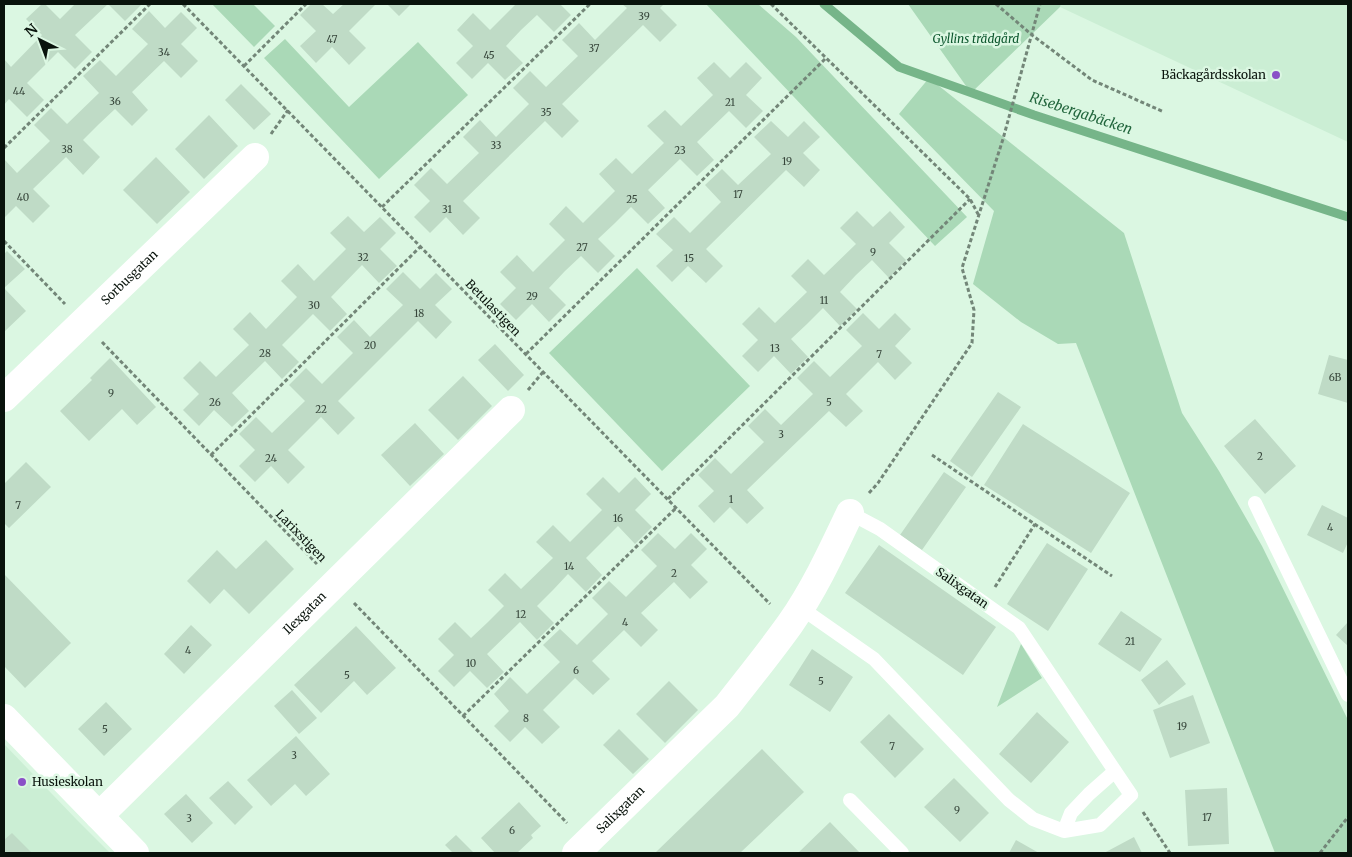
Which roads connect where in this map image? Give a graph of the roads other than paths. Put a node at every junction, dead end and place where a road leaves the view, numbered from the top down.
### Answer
1 (255, 157) dead end
2 (4, 398) edge
3 (511, 410) dead end
4 (1255, 503) dead end
5 (850, 513) joint
6 (795, 616) junction
7 (1348, 695) edge
8 (4, 718) edge
9 (1115, 771) junction
10 (850, 800) dead end
11 (99, 816) junction
12 (1064, 831) junction
13 (581, 848) edge
14 (135, 853) edge
15 (902, 853) edge

1 - 2 street, Sorbusgatan
3 - 11 street, Ilexgatan
4 - 7 lane
5 - 6 street, Salixgatan
5 - 9 lane, Salixgatan
6 - 12 lane
6 - 13 street, Salixgatan
8 - 11 street
9 - 12 lane
9 - 12 lane, Salixgatan
10 - 15 lane
11 - 14 street

